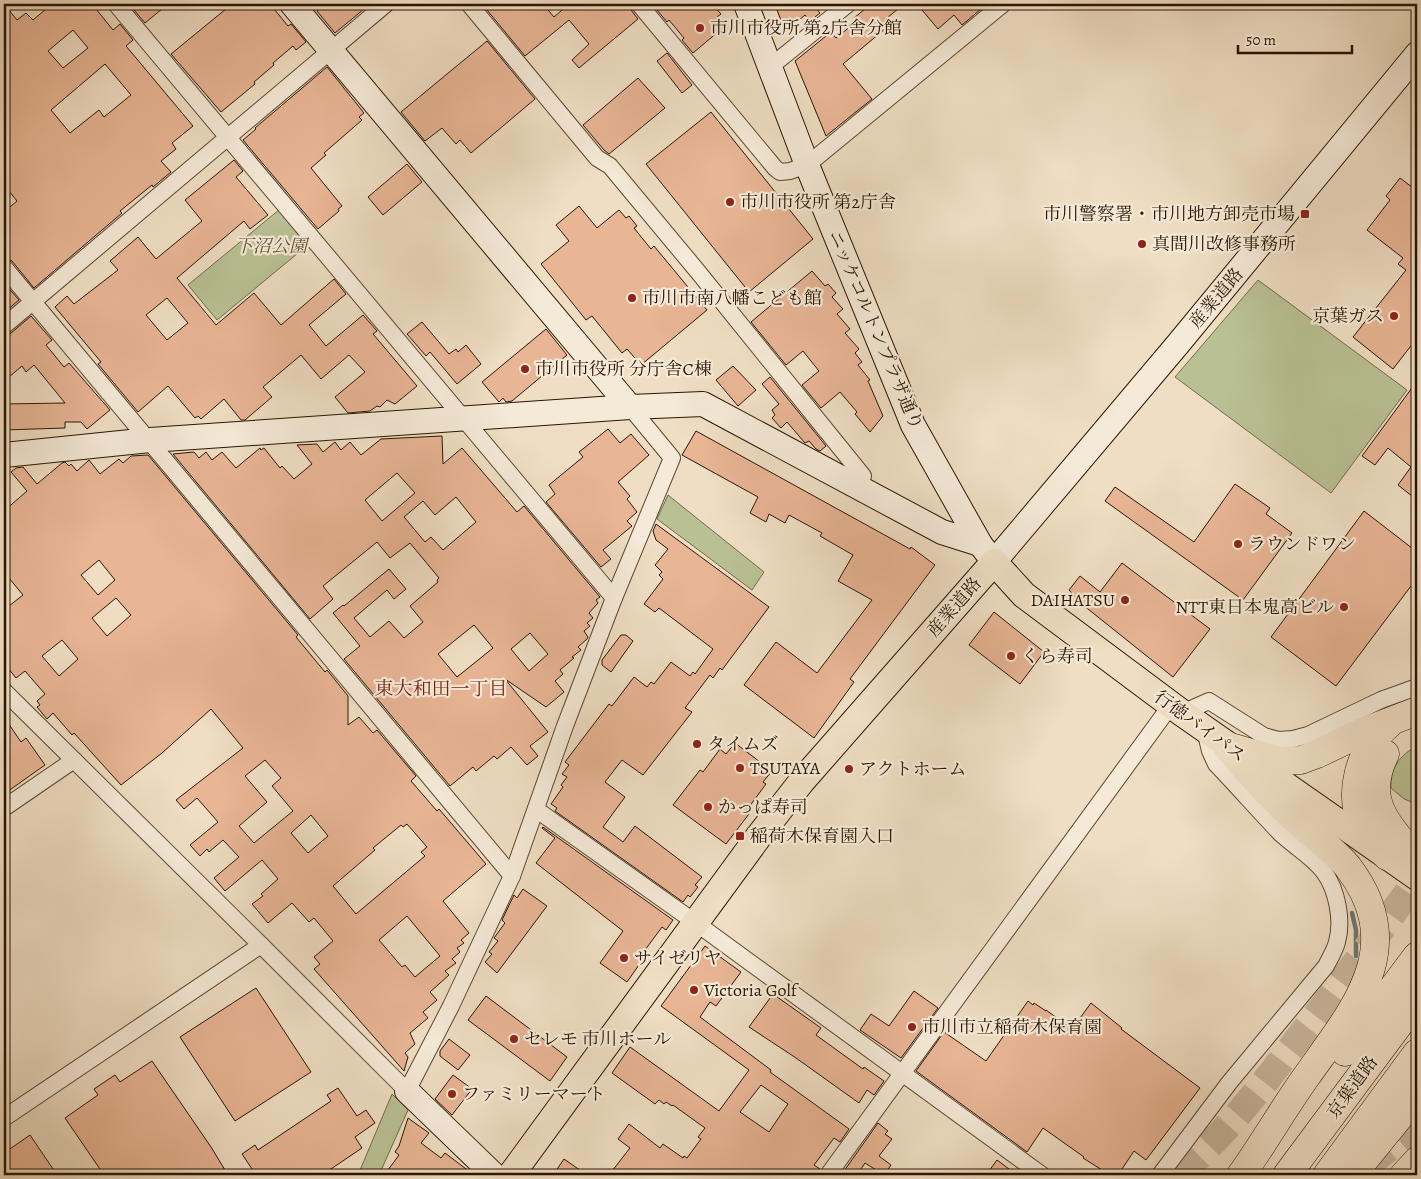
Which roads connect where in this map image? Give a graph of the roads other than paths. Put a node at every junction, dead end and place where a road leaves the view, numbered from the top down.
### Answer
1 (116, 4) edge
2 (292, 4) edge
3 (386, 4) edge
4 (469, 4) edge
5 (639, 4) edge
6 (746, 4) edge
7 (848, 4) edge
8 (1003, 4) edge
9 (331, 50) junction
10 (1417, 54) edge
11 (770, 67) junction
12 (227, 137) junction
13 (808, 165) junction
14 (4, 267) edge
15 (33, 302) junction
16 (4, 326) edge
17 (630, 407) junction
18 (464, 418) junction
19 (150, 440) junction
20 (4, 455) edge
21 (859, 486) junction
22 (987, 553) junction
23 (614, 598) junction
24 (1417, 687) edge
25 (4, 691) edge
26 (1176, 709) junction
27 (1411, 719) edge
28 (1205, 730) junction
29 (1228, 746) junction
30 (74, 760) junction
31 (4, 808) edge
32 (537, 810) junction
33 (1387, 856) junction
34 (1417, 860) edge
35 (512, 876) junction
36 (1417, 877) edge
37 (696, 923) junction
38 (261, 945) junction
39 (1417, 956) edge
40 (1417, 1000) edge
41 (1417, 1053) edge
42 (902, 1074) junction
43 (406, 1092) junction
44 (1417, 1095) edge
45 (4, 1118) edge
46 (1417, 1161) edge
47 (1248, 1165) edge
48 (494, 1175) edge
49 (511, 1175) edge
50 (828, 1175) edge
51 (1042, 1175) edge
52 (1160, 1175) edge
53 (1287, 1175) edge
54 (1327, 1175) edge
55 (1352, 1175) edge
56 (1404, 1175) edge

1 - 12 street
2 - 9 street
3 - 9 street
4 - 21 street
5 - 13 street
6 - 11 street, ニッケコルトンプラザ通り
7 - 11 street
8 - 13 street
9 - 12 street
9 - 17 street
10 - 22 street, 産業道路
11 - 13 street, ニッケコルトンプラザ通り
12 - 15 street
12 - 18 street
13 - 22 street, ニッケコルトンプラザ通り
14 - 15 street
15 - 16 street
15 - 19 street
17 - 18 street
17 - 21 street
17 - 23 street
18 - 19 street
18 - 23 street
19 - 20 street
19 - 35 street
21 - 22 street
22 - 26 main road, 行徳バイパス
22 - 37 main road, 産業道路
23 - 32 street
24 - 26 street
25 - 30 street
26 - 28 main road, 行徳バイパス
26 - 42 street
27 - 29 highway
27 - 33 highway
27 - 34 highway
28 - 29 main road, 行徳バイパス
28 - 52 street
29 - 33 main road, 行徳バイパス
29 - 47 highway
30 - 31 street
30 - 38 street
32 - 35 street
32 - 37 street
33 - 36 main road, 行徳バイパス
35 - 43 street
37 - 42 street
37 - 49 main road, 産業道路
38 - 43 street
38 - 45 street
39 - 47 highway
40 - 53 highway, 京葉道路
41 - 54 highway, 京葉道路
42 - 50 street
42 - 51 street
43 - 48 street
44 - 55 highway
46 - 56 highway

